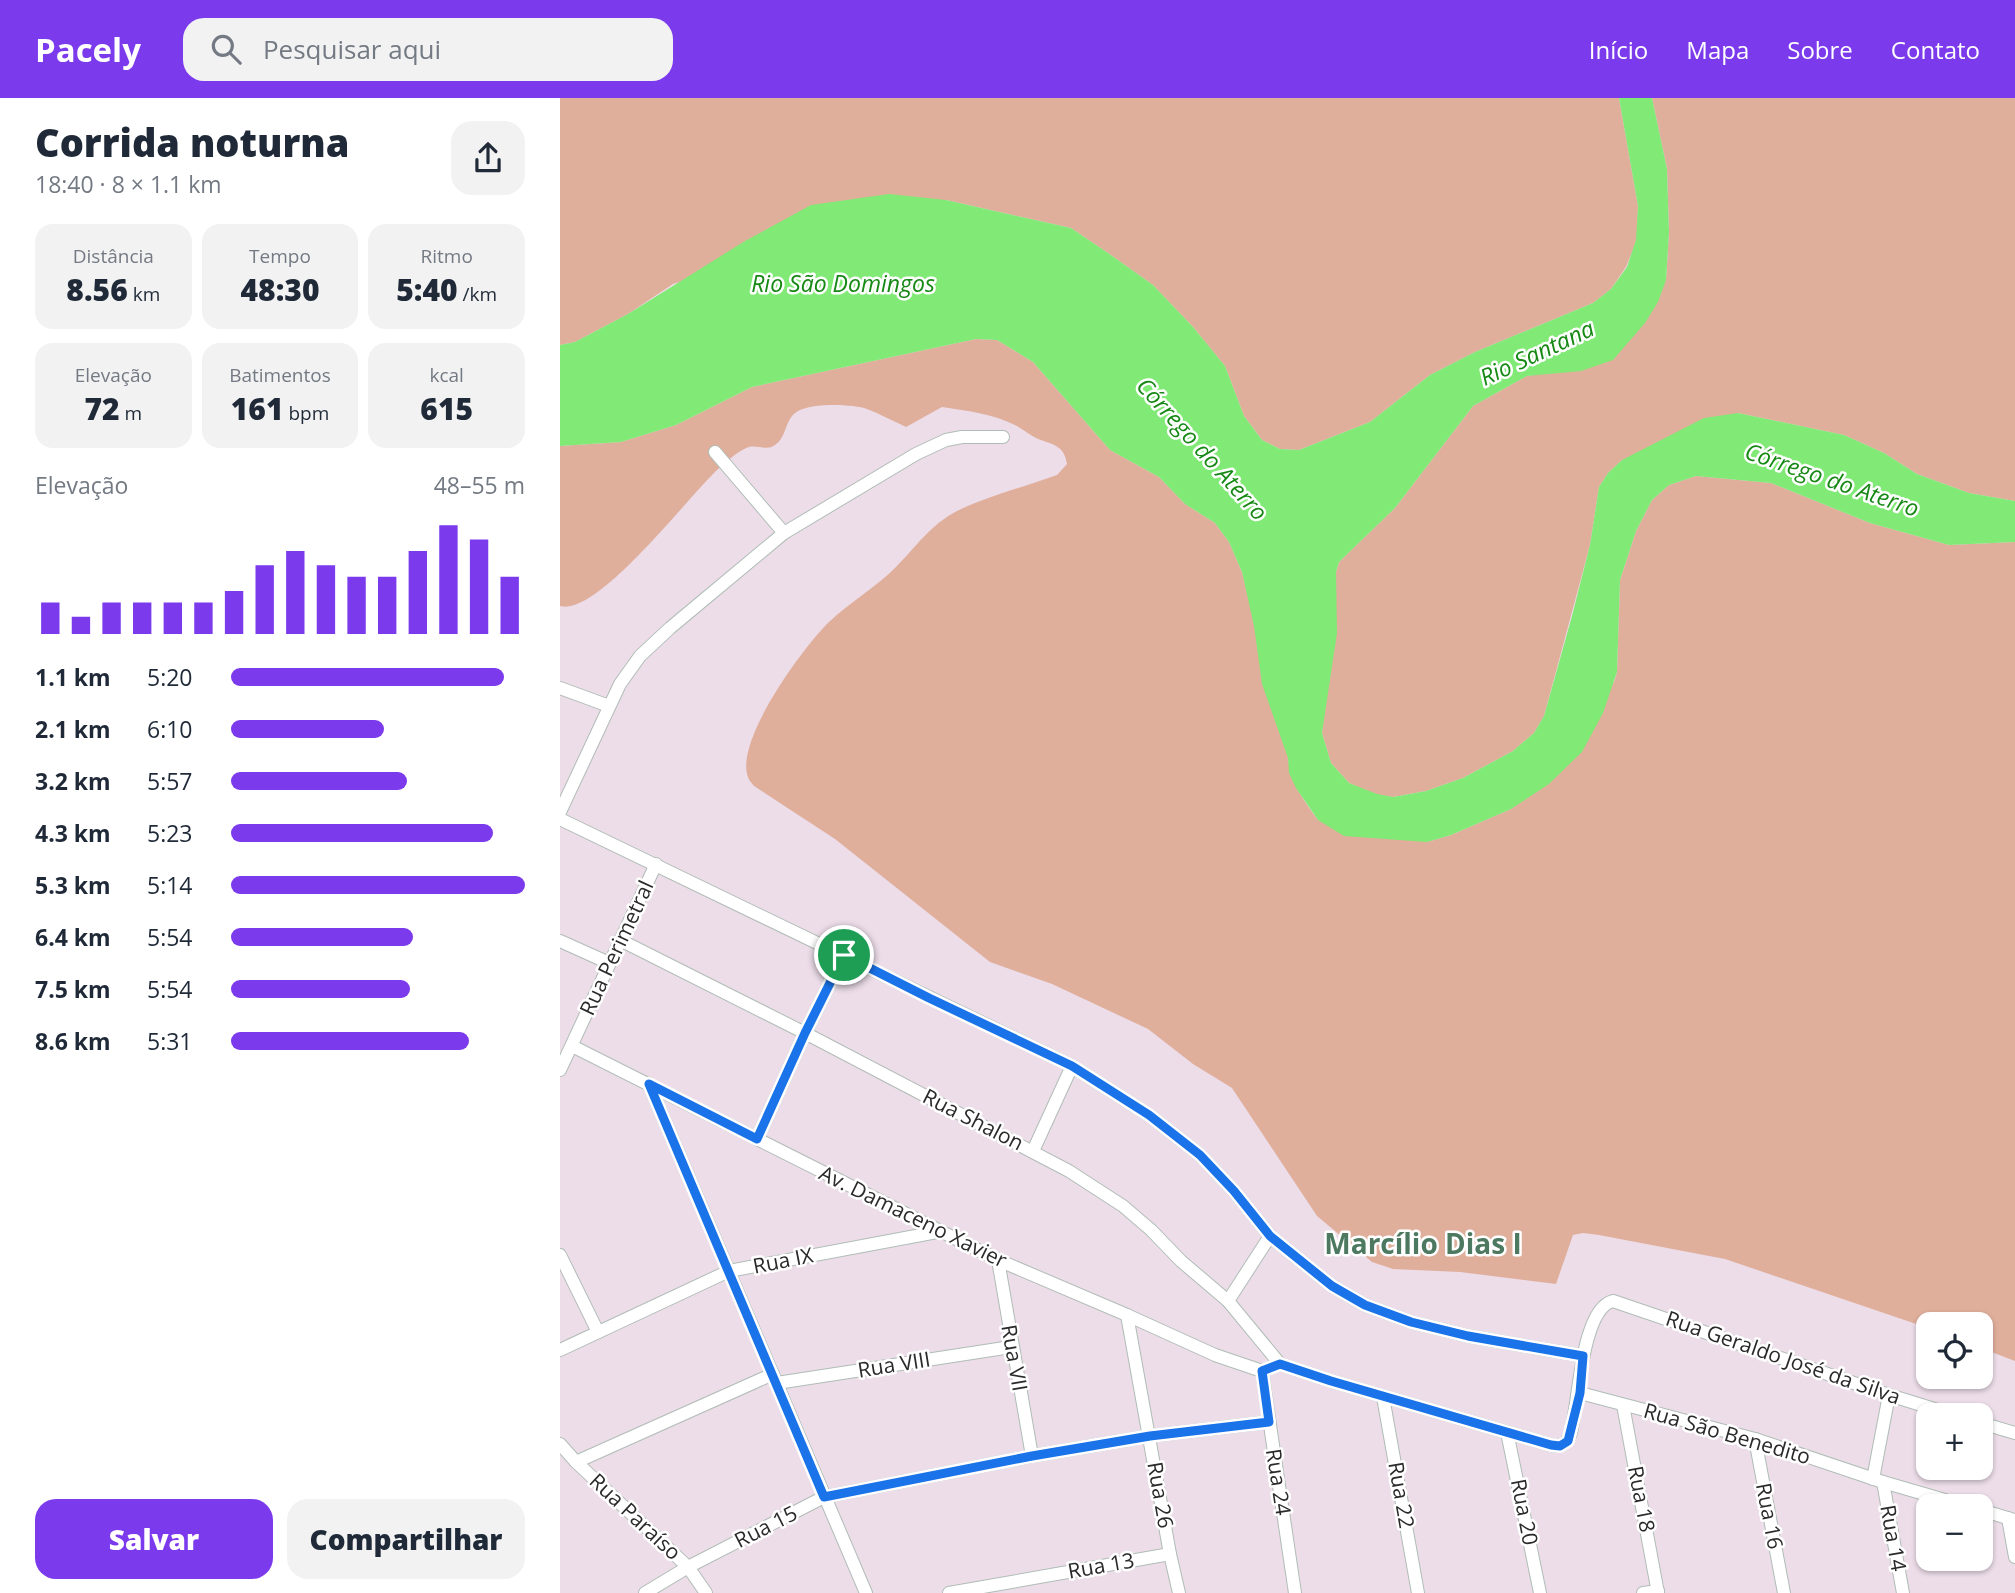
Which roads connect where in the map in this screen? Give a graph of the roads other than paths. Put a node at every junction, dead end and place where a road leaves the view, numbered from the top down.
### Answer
1 (1003, 437) dead end
2 (715, 452) dead end
3 (784, 533) junction
4 (560, 688) edge
5 (609, 706) junction
6 (560, 812) edge
7 (560, 819) edge
8 (656, 864) junction
9 (620, 940) junction
10 (560, 941) edge
11 (844, 955) junction
12 (609, 963) junction
13 (805, 1033) junction
14 (572, 1046) junction
15 (1072, 1066) junction
16 (561, 1067) edge
17 (649, 1084) junction
18 (757, 1139) junction
19 (1033, 1151) junction
20 (937, 1232) junction
21 (1270, 1236) junction
22 (560, 1255) edge
23 (998, 1261) junction
24 (729, 1271) junction
25 (1228, 1301) junction
26 (1127, 1315) junction
27 (598, 1332) junction
28 (1011, 1347) junction
29 (560, 1350) edge
30 (1583, 1356) junction
31 (1280, 1364) junction
32 (1262, 1371) junction
33 (775, 1379) junction
34 (1580, 1393) junction
35 (1889, 1395) junction
36 (1383, 1397) junction
37 (1916, 1403) edge
38 (1623, 1405) junction
39 (1269, 1422) junction
40 (1993, 1427) edge
41 (1507, 1432) junction
42 (2015, 1433) edge
43 (1150, 1436) junction
44 (1755, 1439) junction
45 (560, 1444) edge
46 (1032, 1456) junction
47 (576, 1462) junction
48 (1878, 1481) junction
49 (1924, 1494) edge
50 (824, 1497) junction
51 (1993, 1514) edge
52 (2011, 1519) edge
53 (1170, 1554) junction
54 (2015, 1556) edge
55 (688, 1567) junction
56 (1658, 1592) edge
57 (645, 1593) edge
58 (706, 1593) edge
59 (866, 1593) edge
60 (949, 1593) edge
61 (1180, 1593) edge
62 (1295, 1593) edge
63 (1418, 1593) edge
64 (1540, 1593) edge
65 (1643, 1593) edge
66 (1784, 1593) edge
67 (1903, 1593) edge

1 - 3 street
2 - 3 street
3 - 5 street
4 - 5 street
5 - 6 street
7 - 8 street
8 - 9 street, Rua Perimetral
8 - 11 street
9 - 12 street, Rua Perimetral
9 - 13 street, Rua Shalon
10 - 12 street
11 - 13 street
11 - 15 street
12 - 14 street, Rua Perimetral
13 - 18 street
13 - 19 street, Rua Shalon
14 - 16 street, Rua Perimetral
14 - 17 street, Av. Damaceno Xavier
15 - 19 street
15 - 21 street
17 - 18 street, Av. Damaceno Xavier
17 - 24 street
18 - 20 street, Av. Damaceno Xavier
19 - 25 street, Rua Shalon
20 - 23 street, Av. Damaceno Xavier
20 - 24 street, Rua IX
21 - 25 street
21 - 30 street
22 - 27 street
23 - 26 street, Av. Damaceno Xavier
23 - 28 street, Rua VII
24 - 27 street, Rua IX
24 - 33 street
25 - 31 street, Rua Shalon
26 - 32 street, Av. Damaceno Xavier
26 - 43 street, Rua 26
27 - 29 street, Rua IX
28 - 33 street, Rua VIII
28 - 46 street, Rua VII
30 - 34 street
30 - 35 street, Rua Geraldo José da Silva
31 - 32 street
31 - 36 street
32 - 39 street, Rua 24
33 - 47 street, Rua VIII
33 - 50 street
34 - 38 street, Rua São Benedito
34 - 41 street
35 - 37 street, Rua Geraldo José da Silva
35 - 48 street
36 - 41 street
36 - 63 street, Rua 22
38 - 44 street, Rua São Benedito
38 - 56 street, Rua 18
39 - 43 street, Rua 15
39 - 62 street, Rua 24
40 - 42 street
41 - 64 street, Rua 20
43 - 46 street, Rua 15
43 - 53 street, Rua 26
44 - 48 street, Rua São Benedito
44 - 66 street, Rua 16
45 - 47 street, Rua Paraíso
46 - 50 street, Rua 15
47 - 55 street, Rua Paraíso
48 - 49 street, Rua São Benedito
48 - 67 street, Rua 14
50 - 55 street, Rua 15
50 - 59 street
51 - 52 street
52 - 54 street
53 - 60 street, Rua 13
53 - 61 street, Rua 26
55 - 57 street, Rua 15
55 - 58 street, Rua Paraíso
56 - 65 street

